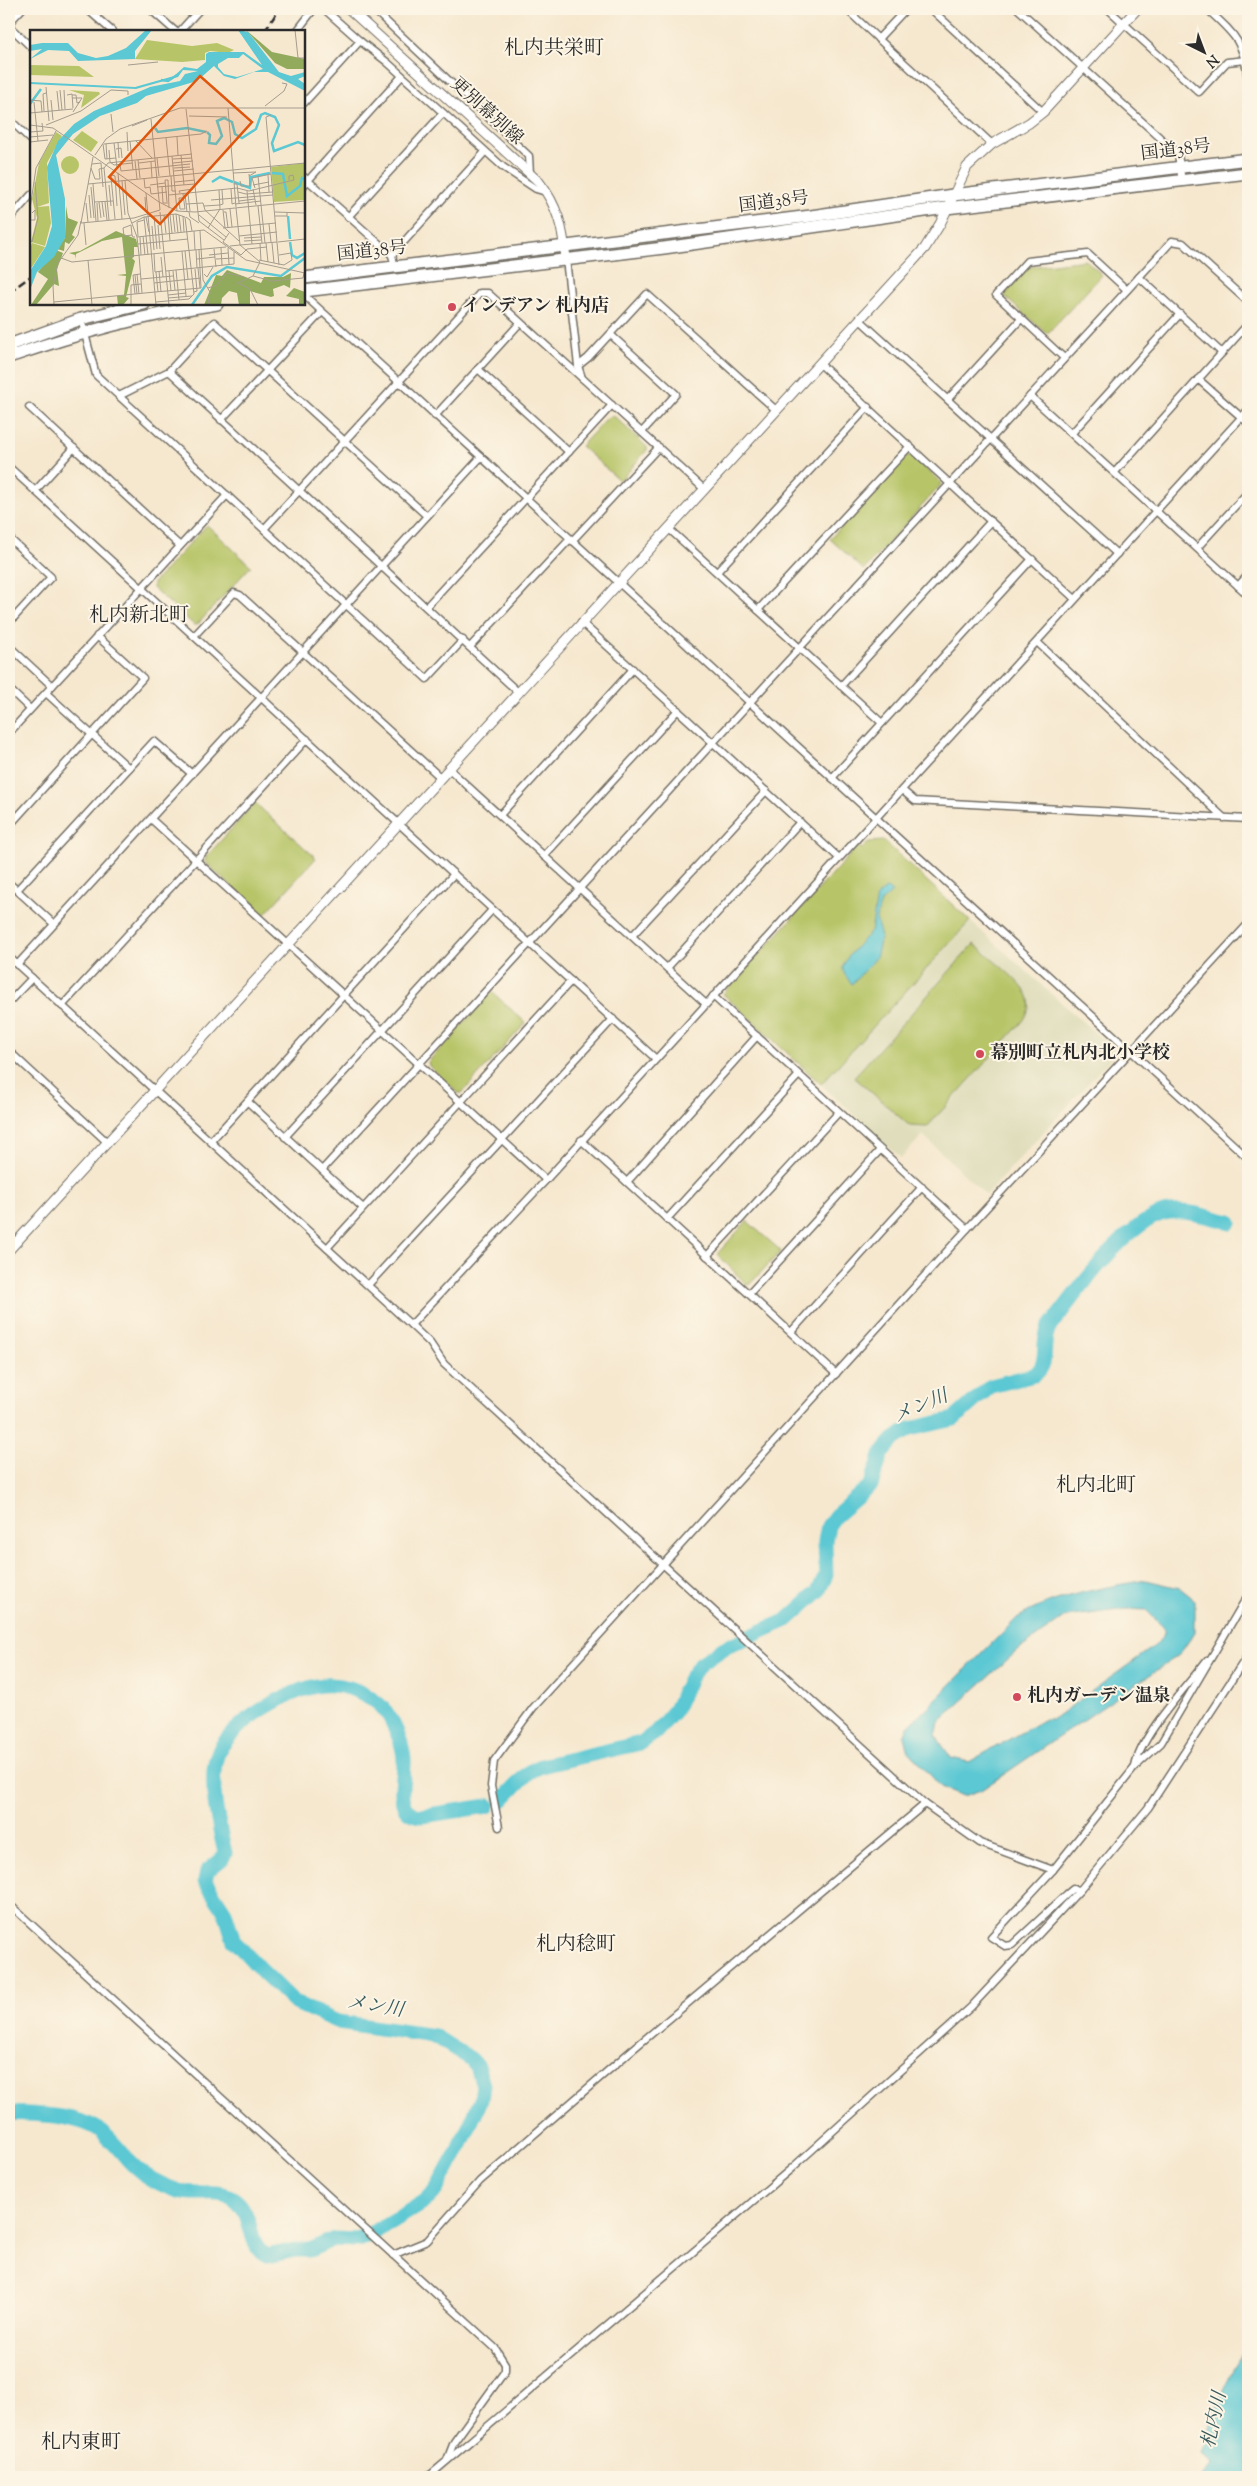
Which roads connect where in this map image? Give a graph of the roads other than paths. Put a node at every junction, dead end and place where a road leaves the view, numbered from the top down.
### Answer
1 (22, 9) edge
2 (88, 9) edge
3 (150, 9) edge
4 (200, 9) edge
5 (314, 9) edge
6 (324, 9) edge
7 (349, 9) edge
8 (372, 9) edge
9 (846, 9) edge
10 (906, 9) edge
11 (931, 9) edge
12 (1018, 9) edge
13 (1108, 9) edge
14 (1137, 9) edge
15 (1207, 9) edge
16 (1124, 23) junction
17 (9, 24) edge
18 (111, 30) edge
19 (174, 30) edge
20 (181, 30) edge
21 (298, 30) edge
22 (878, 39) junction
23 (360, 41) junction
24 (30, 46) edge
25 (1246, 60) junction
26 (1083, 68) junction
27 (1248, 73) edge
28 (402, 76) junction
29 (1248, 80) edge
30 (305, 102) edge
31 (1042, 112) junction
32 (443, 113) junction
33 (9, 119) edge
34 (30, 139) edge
35 (992, 144) junction
36 (485, 152) junction
37 (1248, 159) edge
38 (1180, 168) junction
39 (1248, 173) edge
40 (530, 174) junction
41 (305, 181) edge
42 (1182, 182) junction
43 (547, 192) junction
44 (953, 195) junction
45 (30, 196) edge
46 (946, 208) junction
47 (10, 215) edge
48 (348, 217) junction
49 (565, 246) junction
50 (392, 255) junction
51 (566, 259) junction
52 (394, 267) junction
53 (1139, 277) junction
54 (305, 278) edge
55 (397, 279) junction
56 (1127, 290) junction
57 (305, 291) edge
58 (305, 296) edge
59 (1248, 302) edge
60 (140, 305) edge
61 (210, 305) edge
62 (322, 312) junction
63 (1180, 314) junction
64 (81, 319) junction
65 (859, 319) junction
66 (1022, 319) junction
67 (520, 323) junction
68 (1248, 324) edge
69 (83, 332) junction
70 (611, 334) junction
71 (9, 345) edge
72 (1222, 353) junction
73 (9, 357) edge
74 (1064, 358) junction
75 (819, 363) junction
76 (578, 366) junction
77 (268, 370) junction
78 (478, 370) junction
79 (169, 371) junction
80 (582, 378) junction
81 (1198, 379) junction
82 (398, 382) junction
83 (119, 396) junction
84 (1030, 396) junction
85 (948, 400) junction
86 (612, 405) junction
87 (29, 407) dead end
88 (868, 407) junction
89 (776, 410) junction
90 (1248, 410) edge
91 (435, 416) junction
92 (1242, 417) junction
93 (222, 420) junction
94 (1248, 423) edge
95 (642, 432) junction
96 (1072, 433) junction
97 (991, 439) junction
98 (345, 442) junction
99 (910, 446) junction
100 (659, 447) junction
101 (74, 448) junction
102 (569, 452) junction
103 (481, 457) junction
104 (9, 467) edge
105 (1114, 472) junction
106 (950, 484) junction
107 (704, 489) junction
108 (35, 491) junction
109 (299, 491) junction
110 (1248, 492) edge
111 (227, 495) junction
112 (526, 498) junction
113 (1157, 510) junction
114 (427, 516) junction
115 (991, 521) junction
116 (668, 528) junction
117 (264, 529) junction
118 (571, 540) junction
119 (10, 541) edge
120 (180, 546) junction
121 (1196, 548) junction
122 (1117, 554) junction
123 (1032, 559) junction
124 (382, 566) junction
125 (717, 572) junction
126 (1248, 575) edge
127 (617, 583) junction
128 (1238, 586) junction
129 (142, 588) junction
130 (1248, 595) edge
131 (1075, 599) junction
132 (347, 604) junction
133 (426, 607) junction
134 (758, 610) junction
135 (581, 622) junction
136 (9, 623) edge
137 (97, 636) junction
138 (194, 636) junction
139 (463, 640) junction
140 (1037, 642) junction
141 (9, 646) edge
142 (470, 647) junction
143 (800, 648) junction
144 (302, 653) junction
145 (634, 669) junction
146 (52, 686) junction
147 (841, 686) junction
148 (9, 690) edge
149 (518, 692) junction
150 (46, 693) junction
151 (262, 698) junction
152 (749, 703) junction
153 (30, 709) junction
154 (678, 710) junction
155 (882, 723) junction
156 (9, 733) edge
157 (93, 735) junction
158 (307, 739) junction
159 (713, 742) junction
160 (129, 768) junction
161 (448, 768) junction
162 (192, 774) junction
163 (440, 777) junction
164 (832, 778) junction
165 (902, 790) junction
166 (766, 791) junction
167 (500, 815) junction
168 (876, 818) junction
169 (1224, 818) junction
170 (151, 819) junction
171 (1248, 819) edge
172 (399, 822) junction
173 (800, 822) junction
174 (9, 826) edge
175 (544, 856) junction
176 (839, 858) junction
177 (196, 860) junction
178 (454, 874) junction
179 (9, 883) edge
180 (579, 888) junction
181 (16, 890) junction
182 (492, 910) junction
183 (54, 924) junction
184 (1248, 924) edge
185 (632, 936) junction
186 (529, 943) junction
187 (288, 944) junction
188 (9, 957) edge
189 (17, 965) junction
190 (667, 968) junction
191 (32, 978) junction
192 (571, 981) junction
193 (344, 995) junction
194 (713, 996) junction
195 (9, 1002) edge
196 (706, 1004) junction
197 (62, 1006) junction
198 (613, 1019) junction
199 (382, 1030) junction
200 (757, 1036) junction
201 (9, 1051) edge
202 (1131, 1051) junction
203 (656, 1058) junction
204 (419, 1064) junction
205 (799, 1075) junction
206 (154, 1090) junction
207 (248, 1102) junction
208 (460, 1102) junction
209 (839, 1112) junction
210 (285, 1137) junction
211 (502, 1139) junction
212 (581, 1140) junction
213 (211, 1141) junction
214 (107, 1142) junction
215 (880, 1150) junction
216 (1248, 1158) edge
217 (322, 1170) junction
218 (546, 1180) junction
219 (627, 1182) junction
220 (922, 1187) junction
221 (363, 1208) junction
222 (667, 1219) junction
223 (967, 1229) junction
224 (327, 1248) junction
225 (9, 1250) edge
226 (708, 1256) junction
227 (368, 1286) junction
228 (749, 1294) junction
229 (411, 1325) junction
230 (791, 1332) junction
231 (836, 1374) junction
232 (663, 1565) junction
233 (1248, 1595) edge
234 (1221, 1641) junction
235 (1248, 1655) edge
236 (1135, 1767) junction
237 (925, 1804) junction
238 (499, 1827) dead end
239 (1053, 1870) junction
240 (1080, 1890) junction
241 (9, 1904) edge
242 (394, 2255) junction
243 (447, 2461) junction
244 (428, 2477) edge

1 - 17 street
2 - 18 street
3 - 19 street
4 - 20 street
5 - 21 street
6 - 23 street
7 - 40 street, 更別幕別線
8 - 40 street
9 - 22 street
10 - 22 street
11 - 31 street
12 - 26 street
13 - 16 street
14 - 16 street
15 - 25 street
16 - 25 street
16 - 26 street
17 - 24 street
22 - 35 street
23 - 28 street
23 - 30 street
25 - 27 street
26 - 31 street
26 - 38 street
27 - 29 street
28 - 32 street
28 - 41 street
31 - 35 street
32 - 36 street
32 - 48 street
33 - 34 street
35 - 44 street
36 - 43 street
36 - 50 street
37 - 38 highway, 国道38号
38 - 42 street
38 - 44 highway, 国道38号
39 - 42 highway, 国道38号
40 - 43 street, 更別幕別線
41 - 48 street
42 - 46 highway, 国道38号
43 - 49 street, 更別幕別線
44 - 46 street
44 - 49 highway, 国道38号
45 - 47 street
46 - 51 highway, 国道38号
46 - 65 street
48 - 50 street
49 - 51 street, 更別幕別線
49 - 52 highway, 国道38号
50 - 52 street
51 - 55 highway, 国道38号
51 - 76 street
52 - 54 highway, 国道38号
52 - 55 street
53 - 56 street
53 - 59 street
53 - 63 street
55 - 57 highway, 国道38号
56 - 66 street
56 - 74 street
58 - 62 street
60 - 64 highway
61 - 69 highway
62 - 77 street
62 - 82 street
63 - 72 street
63 - 96 street
64 - 69 street
64 - 71 highway
65 - 75 street
65 - 85 street
66 - 74 street
66 - 85 street
67 - 78 street
67 - 80 street
67 - 82 street
68 - 72 street
69 - 73 highway
69 - 83 street
70 - 76 street
70 - 89 street
70 - 95 street
72 - 81 street
74 - 84 street
75 - 88 street
75 - 89 street
76 - 80 street
77 - 79 street
77 - 93 street
77 - 98 street
78 - 91 street
78 - 102 street
79 - 83 street
79 - 93 street
80 - 86 street
81 - 92 street
81 - 105 street
82 - 91 street
82 - 98 street
83 - 111 street
84 - 96 street
84 - 97 street
85 - 97 street
86 - 95 street
86 - 102 street
87 - 101 street
88 - 99 street
88 - 125 street
89 - 107 street
90 - 92 street
91 - 103 street
92 - 94 street
92 - 113 street
93 - 109 street
95 - 100 street
96 - 105 street
97 - 106 street
97 - 122 street
98 - 109 street
98 - 114 street
99 - 106 street
99 - 134 street
100 - 107 street
100 - 118 street
101 - 108 street
101 - 120 street
102 - 112 street
103 - 112 street
103 - 114 street
104 - 108 street
105 - 113 street
106 - 115 street
106 - 143 street
107 - 116 street
108 - 129 street
109 - 117 street
109 - 124 street
110 - 121 street
111 - 117 street
111 - 120 street
112 - 118 street
112 - 133 street
113 - 121 street
113 - 122 street
114 - 124 street
115 - 123 street
115 - 147 street
116 - 125 street
116 - 127 street
117 - 132 street
118 - 127 street
118 - 142 street
119 - 136 street
120 - 129 street
121 - 128 street
122 - 131 street
123 - 131 street
123 - 155 street
124 - 132 street
124 - 133 street
125 - 134 street
126 - 128 street
127 - 135 street
127 - 152 street
128 - 130 street
129 - 137 street
129 - 138 street
131 - 140 street
132 - 139 street
132 - 144 street
133 - 139 street
134 - 143 street
135 - 145 street
135 - 149 street
137 - 146 street
137 - 157 street
138 - 144 street
138 - 151 street
139 - 142 street
140 - 165 street
140 - 169 street
141 - 146 street
142 - 149 street
143 - 147 street
143 - 152 street
144 - 151 street
144 - 163 street
145 - 154 street
145 - 167 street
146 - 150 street
147 - 155 street
148 - 153 street
149 - 161 street
150 - 153 street
150 - 157 street
151 - 158 street
151 - 162 street
152 - 159 street
152 - 164 street
153 - 156 street
154 - 159 street
154 - 175 street
155 - 164 street
157 - 160 street
157 - 174 street
158 - 172 street
158 - 177 street
159 - 166 street
159 - 180 street
160 - 162 street
160 - 181 street
161 - 163 street
161 - 167 street
162 - 170 street
163 - 172 street
164 - 168 street
165 - 168 street
165 - 169 street
166 - 173 street
166 - 185 street
167 - 175 street
168 - 176 street
168 - 202 street
169 - 171 street
170 - 177 street
170 - 183 street
172 - 178 street
172 - 187 street
173 - 176 street
173 - 190 street
175 - 180 street
176 - 194 street
177 - 187 street
177 - 197 street
178 - 182 street
178 - 193 street
179 - 181 street
180 - 185 street
180 - 186 street
181 - 183 street
182 - 186 street
182 - 199 street
183 - 189 street
184 - 202 street
185 - 190 street
186 - 192 street
186 - 204 street
187 - 193 street
187 - 206 street
188 - 189 street
189 - 191 street
190 - 196 street
191 - 195 street
191 - 197 street
192 - 198 street
192 - 208 street
193 - 199 street
193 - 207 street
194 - 196 street
194 - 200 street
196 - 203 street
197 - 206 street
198 - 203 street
198 - 211 street
199 - 204 street
199 - 210 street
200 - 205 street
200 - 219 street
201 - 214 street
202 - 216 street
202 - 223 street
203 - 212 street
204 - 208 street
204 - 217 street
205 - 209 street
205 - 222 street
206 - 213 street
206 - 214 street
207 - 210 street
207 - 213 street
208 - 211 street
208 - 221 street
209 - 215 street
209 - 226 street
210 - 217 street
211 - 218 street
211 - 227 street
212 - 218 street
212 - 219 street
213 - 224 street
214 - 225 street
215 - 220 street
215 - 228 street
217 - 221 street
218 - 229 street
219 - 222 street
220 - 223 street
220 - 230 street
221 - 224 street
222 - 226 street
223 - 231 street
224 - 227 street
226 - 228 street
227 - 229 street
228 - 230 street
229 - 232 street
230 - 231 street
231 - 232 street
232 - 237 street
232 - 238 street
233 - 234 street
234 - 236 street
234 - 236 street
235 - 240 street
236 - 239 street
237 - 239 street
237 - 242 street
239 - 240 street
240 - 243 street
241 - 242 street
242 - 243 street
243 - 244 street

